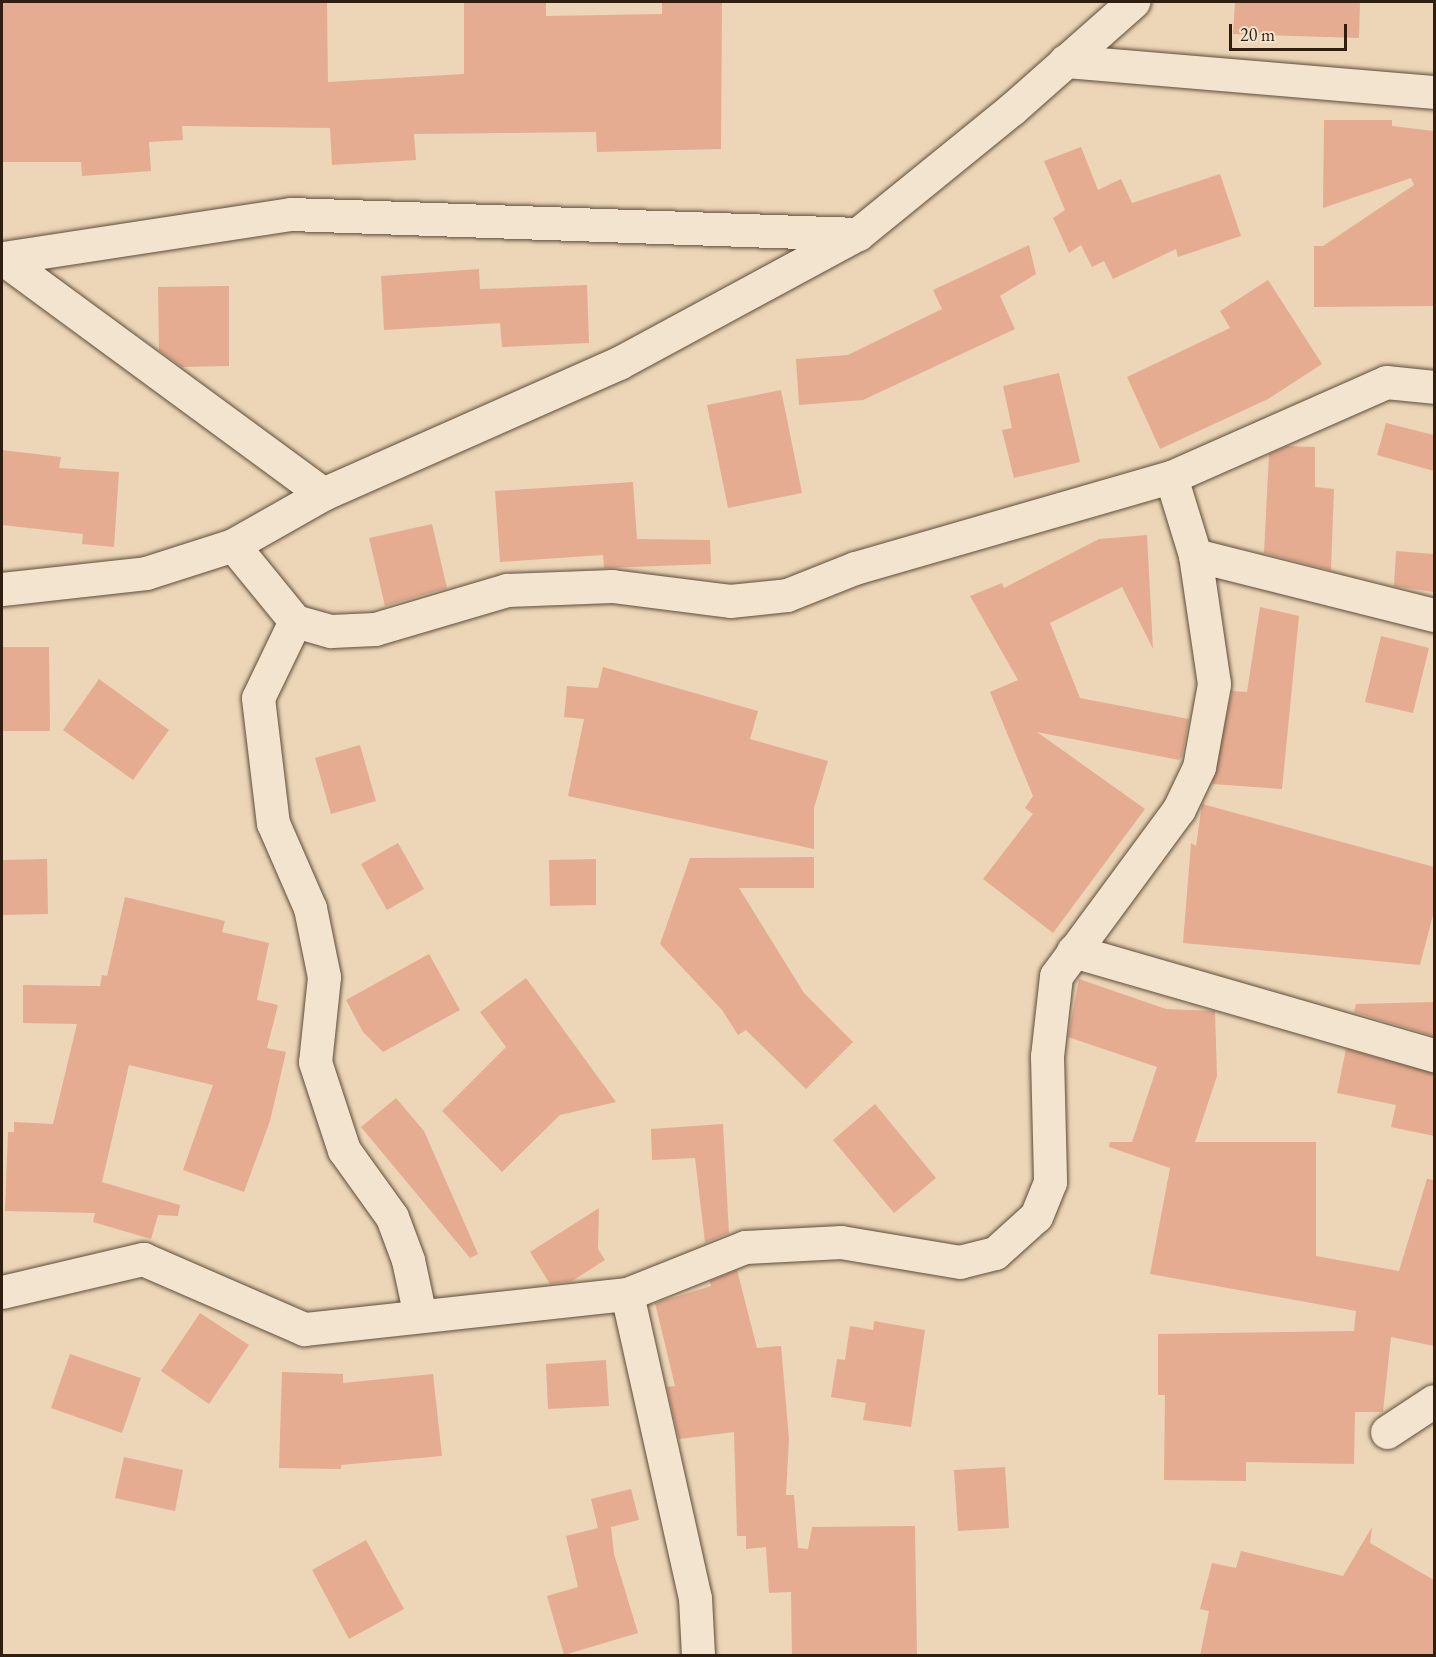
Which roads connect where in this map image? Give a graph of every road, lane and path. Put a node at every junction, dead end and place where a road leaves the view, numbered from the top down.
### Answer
1 (1133, 2) edge
2 (1065, 61) junction
3 (1434, 92) edge
4 (858, 234) junction
5 (2, 258) edge
6 (1434, 387) edge
7 (1171, 477) junction
8 (323, 494) junction
9 (233, 545) junction
10 (1195, 555) junction
11 (2, 589) edge
12 (1434, 615) edge
13 (295, 621) junction
14 (1073, 951) junction
15 (1434, 1055) edge
16 (2, 1292) edge
17 (627, 1294) junction
18 (420, 1316) junction
19 (1434, 1401) edge
20 (1387, 1432) dead end
21 (698, 1656) edge

1 - 2 street
2 - 3 street
2 - 4 street
4 - 5 street
4 - 8 street
5 - 8 street
6 - 7 street
7 - 10 street
7 - 13 street
8 - 9 street
9 - 11 street
9 - 13 street
10 - 12 street
10 - 14 street
13 - 18 street
14 - 15 street
14 - 17 street
16 - 18 street
17 - 18 street
17 - 21 street
19 - 20 street

